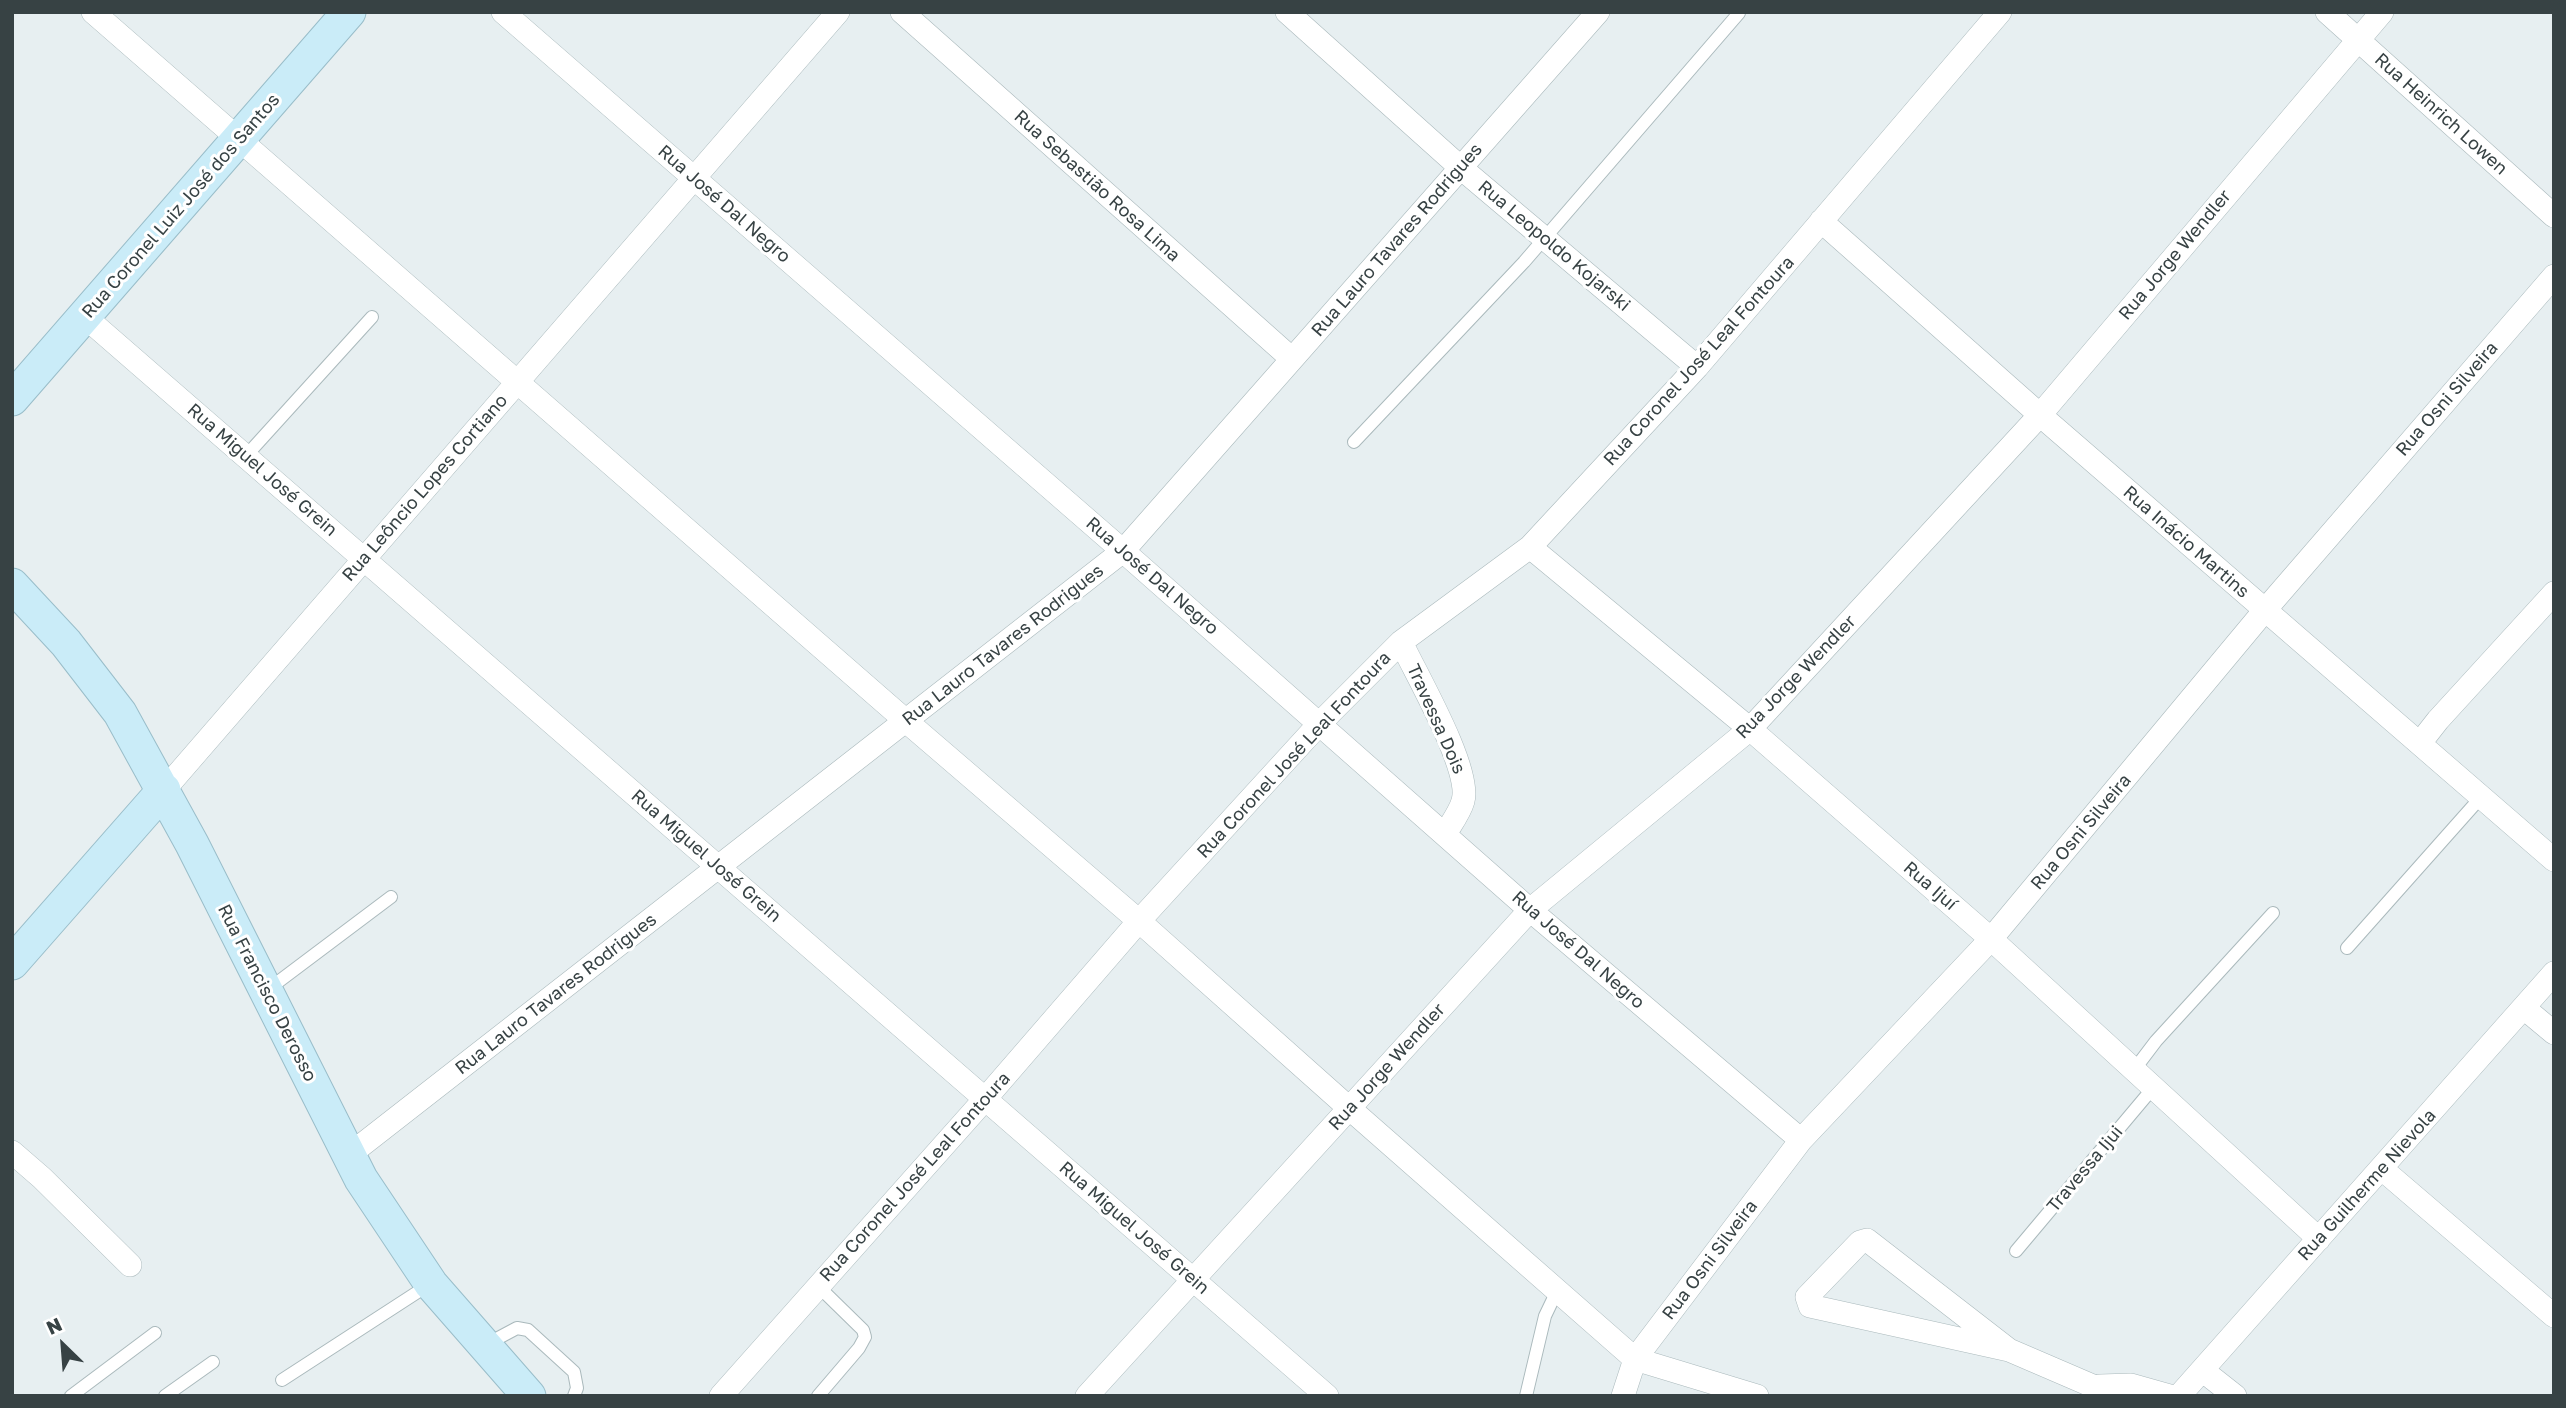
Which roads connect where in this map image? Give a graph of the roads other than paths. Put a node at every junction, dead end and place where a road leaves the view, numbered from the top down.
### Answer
1 (93, 12) edge
2 (349, 12) edge
3 (503, 12) edge
4 (838, 12) edge
5 (902, 12) edge
6 (1287, 12) edge
7 (1598, 12) edge
8 (2000, 12) edge
9 (2327, 12) edge
10 (2382, 12) edge
11 (1739, 13) edge
12 (2358, 40) junction
13 (240, 138) junction
14 (1461, 168) junction
15 (694, 178) junction
16 (2554, 216) edge
17 (1821, 221) junction
18 (1543, 238) junction
19 (2554, 276) edge
20 (84, 316) junction
21 (372, 317) dead end
22 (1292, 359) junction
23 (1697, 367) junction
24 (518, 381) junction
25 (12, 399) edge
26 (2040, 415) junction
27 (1354, 442) dead end
28 (246, 457) junction
29 (1530, 547) junction
30 (1123, 551) junction
31 (364, 559) junction
32 (2554, 593) edge
33 (16, 597) edge
34 (2265, 610) junction
35 (1401, 642) junction
36 (906, 721) junction
37 (1320, 723) junction
38 (1750, 729) junction
39 (2420, 743) junction
40 (164, 790) junction
41 (2482, 796) junction
42 (1445, 834) junction
43 (2554, 860) edge
44 (718, 867) junction
45 (391, 897) dead end
46 (1530, 910) junction
47 (2273, 913) dead end
48 (1139, 920) junction
49 (1991, 939) junction
50 (2347, 948) dead end
51 (12, 963) edge
52 (2554, 974) edge
53 (266, 991) junction
54 (2524, 1008) junction
55 (2554, 1033) edge
56 (2134, 1070) junction
57 (2153, 1088) junction
58 (985, 1099) junction
59 (1349, 1108) junction
60 (1801, 1140) junction
61 (12, 1152) edge
62 (349, 1155) junction
63 (2382, 1169) junction
64 (2319, 1239) junction
65 (2016, 1251) dead end
66 (130, 1265) dead end
67 (1193, 1279) junction
68 (431, 1284) junction
69 (818, 1286) junction
70 (1557, 1291) junction
71 (2554, 1315) edge
72 (155, 1334) dead end
73 (485, 1346) junction
74 (2009, 1350) junction
75 (1635, 1359) junction
76 (213, 1362) dead end
77 (2202, 1370) junction
78 (282, 1380) dead end
79 (2094, 1386) junction
80 (731, 1393) edge
81 (2184, 1394) edge
82 (71, 1396) edge
83 (165, 1396) edge
84 (529, 1396) edge
85 (574, 1396) edge
86 (818, 1396) edge
87 (1087, 1396) edge
88 (1327, 1396) edge
89 (1526, 1396) edge
90 (1623, 1396) edge
91 (1757, 1396) edge
92 (2116, 1396) edge
93 (2235, 1396) edge

1 - 13 street
2 - 13 main road, Rua Coronel Luiz José dos Santos
3 - 15 street, Rua José Dal Negro
4 - 15 street, Rua Leôncio Lopes Cortiano
5 - 22 street, Rua Sebastião Rosa Lima
6 - 14 street, Rua Leopoldo Kojarski
7 - 14 street, Rua Lauro Tavares Rodrigues
8 - 17 street, Rua Coronel José Leal Fontoura
9 - 12 street, Rua Heinrich Lowen
10 - 12 street, Rua Jorge Wendler
11 - 18 lane
12 - 16 street, Rua Heinrich Lowen
12 - 26 street, Rua Jorge Wendler
13 - 20 main road, Rua Coronel Luiz José dos Santos
13 - 24 street
14 - 18 street, Rua Leopoldo Kojarski
14 - 22 street, Rua Lauro Tavares Rodrigues
15 - 24 street, Rua Leôncio Lopes Cortiano
15 - 30 street, Rua José Dal Negro
17 - 23 street, Rua Coronel José Leal Fontoura
17 - 26 street, Rua Inácio Martins
18 - 23 street, Rua Leopoldo Kojarski
18 - 27 lane
19 - 34 street, Rua Osni Silveira
20 - 25 main road, Rua Coronel Luiz José dos Santos
20 - 28 street, Rua Miguel José Grein
21 - 28 lane
22 - 30 street, Rua Lauro Tavares Rodrigues
23 - 29 street, Rua Coronel José Leal Fontoura
24 - 31 street, Rua Leôncio Lopes Cortiano
24 - 36 street
26 - 34 street, Rua Inácio Martins
26 - 38 street, Rua Jorge Wendler
28 - 31 street, Rua Miguel José Grein
29 - 35 street, Rua Coronel José Leal Fontoura
29 - 38 street, Rua Ijuí
30 - 36 street, Rua Lauro Tavares Rodrigues
30 - 37 street, Rua José Dal Negro
31 - 40 street, Rua Leôncio Lopes Cortiano
31 - 44 street, Rua Miguel José Grein
32 - 39 street
33 - 40 main road, Rua Francisco Derosso
34 - 39 street, Rua Inácio Martins
34 - 49 street, Rua Osni Silveira
35 - 37 street, Rua Coronel José Leal Fontoura
35 - 42 street, Travessa Dois
36 - 44 street, Rua Lauro Tavares Rodrigues
36 - 48 street
37 - 42 street, Rua José Dal Negro
37 - 48 street, Rua Coronel José Leal Fontoura
38 - 46 street, Rua Jorge Wendler
38 - 49 street, Rua Ijuí
39 - 41 street, Rua Inácio Martins
40 - 51 main road, Rua Leôncio Lopes Cortiano
40 - 53 main road, Rua Francisco Derosso
41 - 43 street, Rua Inácio Martins
41 - 50 lane
42 - 46 street, Rua José Dal Negro
44 - 58 street, Rua Miguel José Grein
44 - 62 street, Rua Lauro Tavares Rodrigues
45 - 53 lane
46 - 59 street, Rua Jorge Wendler
46 - 60 street, Rua José Dal Negro
47 - 56 lane
48 - 58 street, Rua Coronel José Leal Fontoura
48 - 59 street
49 - 56 street, Rua Ijuí
49 - 60 street, Rua Osni Silveira
52 - 54 street, Rua Guilherme Nievola
53 - 62 main road, Rua Francisco Derosso
54 - 55 street
54 - 63 street, Rua Guilherme Nievola
56 - 57 street, Rua Ijuí
57 - 64 street, Rua Ijuí
57 - 65 lane, Travessa Ijui
58 - 67 street, Rua Miguel José Grein
58 - 69 street, Rua Coronel José Leal Fontoura
59 - 67 street, Rua Jorge Wendler
59 - 70 street
60 - 75 street, Rua Osni Silveira
61 - 66 street
62 - 68 main road, Rua Francisco Derosso
63 - 64 street, Rua Guilherme Nievola
63 - 71 street
64 - 77 street, Rua Guilherme Nievola
67 - 87 street, Rua Jorge Wendler
67 - 88 street, Rua Miguel José Grein
68 - 73 main road, Rua Francisco Derosso
68 - 78 lane
69 - 80 street, Rua Coronel José Leal Fontoura
69 - 86 lane
70 - 75 street
70 - 89 lane
72 - 82 lane
73 - 84 main road, Rua Francisco Derosso
73 - 85 lane
74 - 74 street
74 - 79 street
75 - 90 street, Rua Osni Silveira
75 - 91 street
76 - 83 lane
77 - 81 street, Rua Guilherme Nievola
77 - 93 street
79 - 81 street
79 - 92 street

